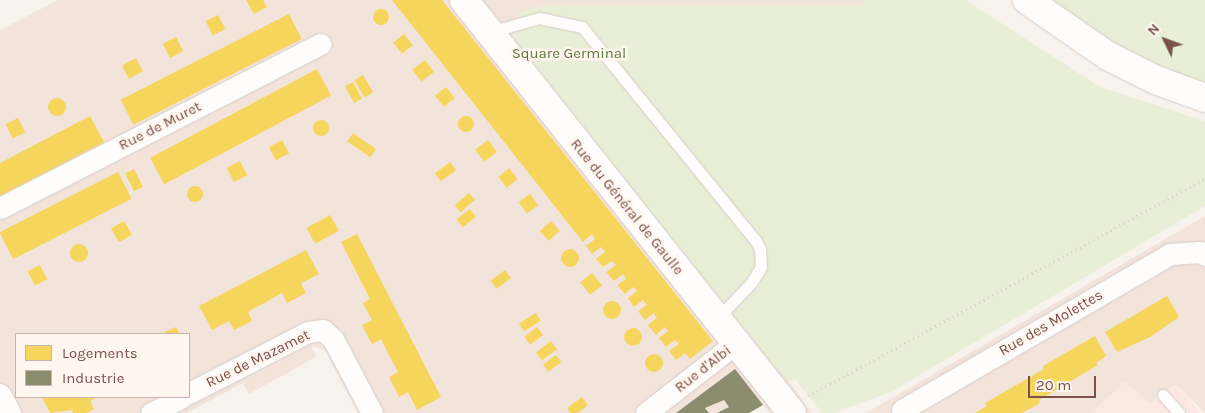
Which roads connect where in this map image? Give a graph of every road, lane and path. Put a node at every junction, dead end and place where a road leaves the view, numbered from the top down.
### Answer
1 (464, 0) edge
2 (1027, 0) edge
3 (488, 33) junction
4 (320, 44) dead end
5 (1205, 98) edge
6 (1205, 179) edge
7 (0, 208) edge
8 (1205, 255) edge
9 (717, 319) junction
10 (736, 343) junction
11 (190, 392) edge
12 (0, 394) edge
13 (1163, 395) dead end
14 (180, 398) edge
15 (790, 410) edge
16 (902, 410) dead end
17 (10, 413) edge
18 (151, 413) edge
19 (372, 413) edge
20 (646, 413) edge
21 (1179, 413) edge

1 - 3 street, Rue du Général de Gaulle
2 - 5 street
3 - 9 street, Rue du Général de Gaulle
3 - 9 lane
4 - 7 street, Rue de Muret
6 - 15 path
8 - 16 street, Rue des Molettes
9 - 10 street, Rue du Général de Gaulle
10 - 15 street, Rue du Général de Gaulle
10 - 20 street, Rue d'Albi
11 - 19 street, Rue de Mazamet
12 - 17 street
13 - 21 lane
14 - 18 street

